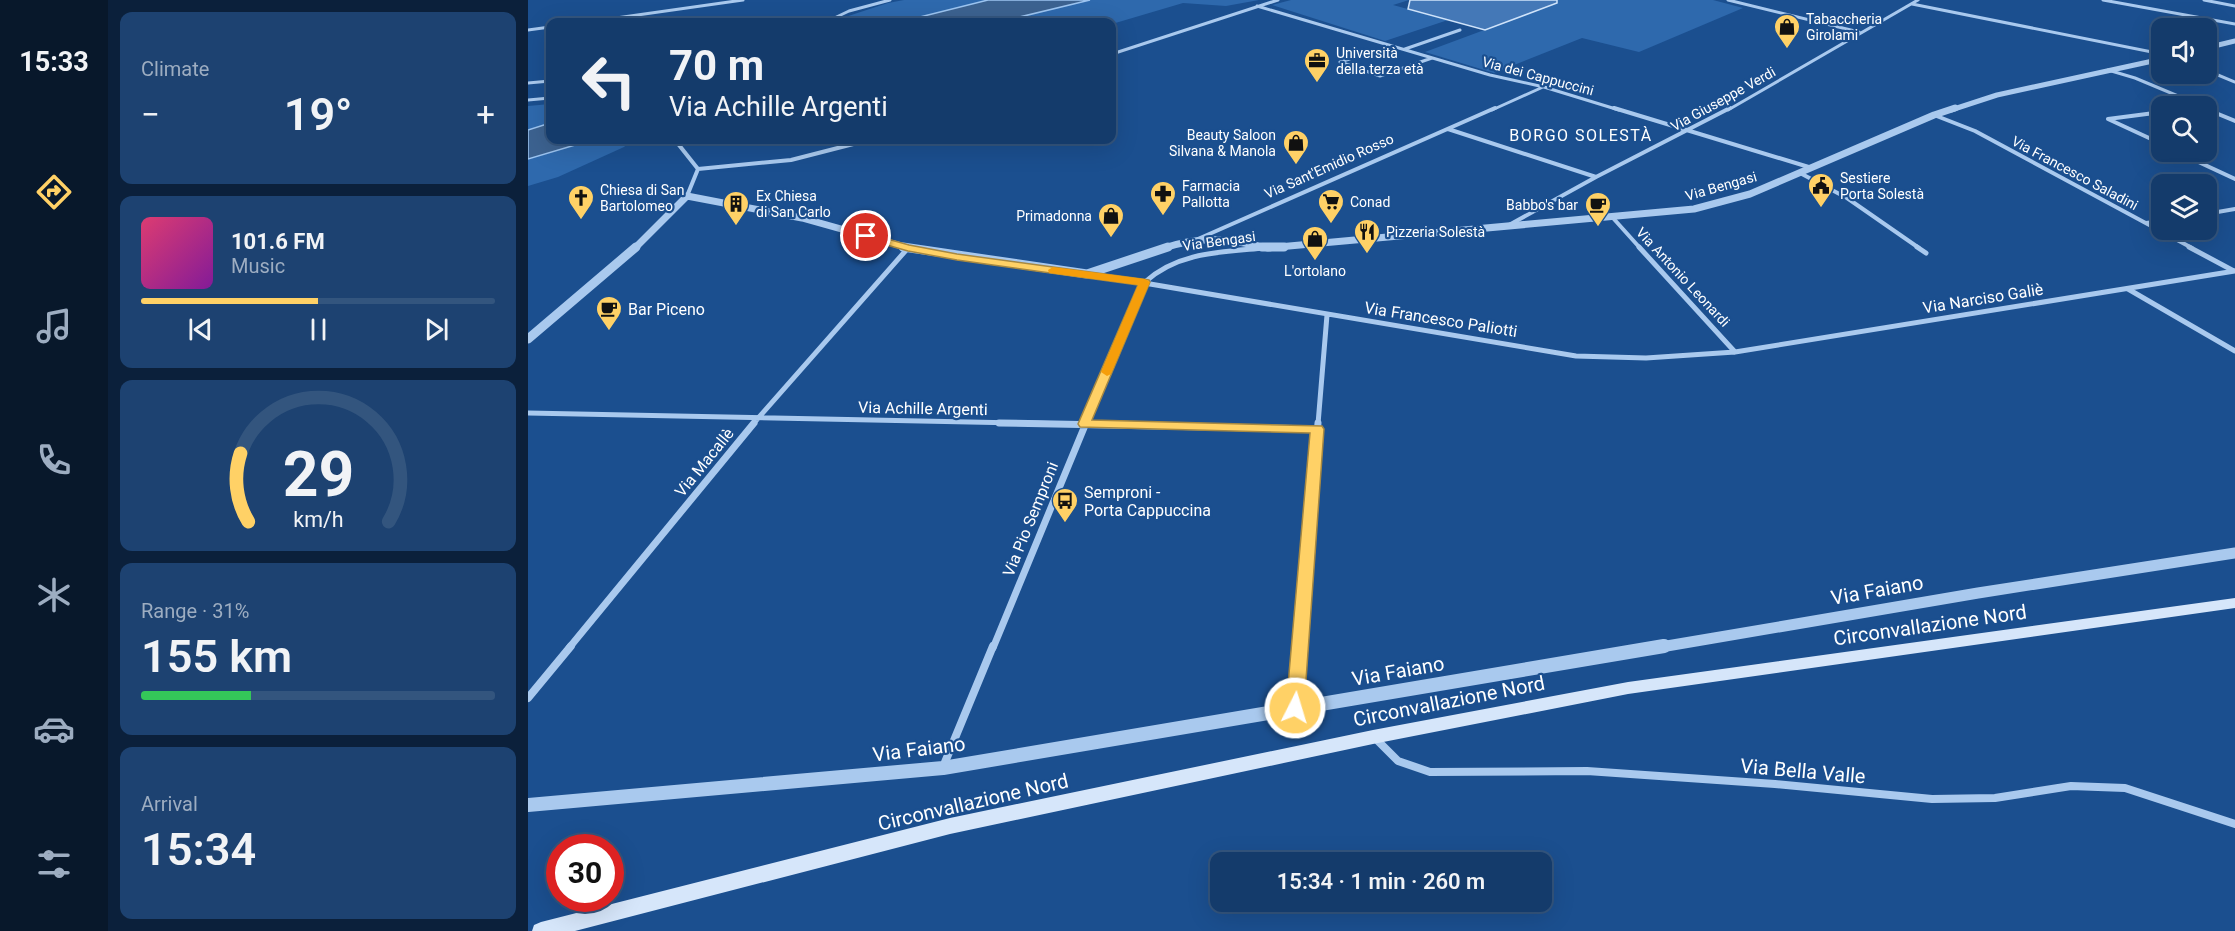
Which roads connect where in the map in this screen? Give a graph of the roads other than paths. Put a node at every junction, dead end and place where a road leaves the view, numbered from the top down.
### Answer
1 (743, 0) edge
2 (890, 0) edge
3 (1278, 0) edge
4 (1728, 0) edge
5 (1918, 0) edge
6 (2103, 0) edge
7 (2144, 0) edge
8 (2204, 0) edge
9 (1912, 3) junction
10 (1257, 6) junction
11 (2135, 6) junction
12 (2235, 6) edge
13 (619, 18) edge
14 (834, 18) edge
15 (2235, 24) edge
16 (546, 28) edge
17 (528, 30) edge
18 (1460, 30) dead end
19 (1860, 32) junction
20 (2235, 41) edge
21 (2217, 45) edge
22 (1405, 49) junction
23 (1374, 51) dead end
24 (2151, 52) edge
25 (1116, 53) edge
26 (1433, 57) junction
27 (2151, 61) edge
28 (2108, 70) junction
29 (2217, 75) edge
30 (546, 81) edge
31 (2235, 82) edge
32 (528, 83) edge
33 (1544, 87) junction
34 (2178, 96) edge
35 (546, 98) edge
36 (528, 100) edge
37 (2151, 113) edge
38 (2217, 114) edge
39 (1934, 115) junction
40 (2235, 121) edge
41 (1447, 129) junction
42 (1689, 131) junction
43 (2151, 139) edge
44 (679, 144) edge
45 (853, 144) edge
46 (2198, 162) edge
47 (1813, 168) junction
48 (698, 169) junction
49 (1800, 173) junction
50 (1596, 177) junction
51 (2235, 179) edge
52 (687, 196) junction
53 (2235, 209) edge
54 (2217, 212) edge
55 (1613, 218) junction
56 (2151, 222) edge
57 (2145, 223) junction
58 (1503, 228) junction
59 (1198, 239) junction
60 (908, 248) junction
61 (1268, 248) junction
62 (1926, 253) dead end
63 (2235, 271) edge
64 (1088, 274) junction
65 (1145, 282) junction
66 (2128, 288) junction
67 (1326, 315) junction
68 (528, 339) edge
69 (2235, 351) edge
70 (1735, 352) junction
71 (528, 413) edge
72 (758, 418) junction
73 (1084, 424) junction
74 (1317, 429) junction
75 (2235, 553) edge
76 (2235, 603) edge
77 (528, 698) edge
78 (1295, 708) junction
79 (1373, 737) junction
80 (942, 768) junction
81 (528, 805) edge
82 (2235, 824) edge
83 (541, 931) edge

1 - 13 street
2 - 14 street
3 - 10 street
4 - 19 street
5 - 9 street, Via Giuseppe Verdi
6 - 11 street
7 - 11 street
8 - 12 street
9 - 19 street, Via Giuseppe Verdi
9 - 24 street
10 - 22 street, Via dei Cappuccini
10 - 25 street
11 - 15 street
16 - 17 street
18 - 22 street
19 - 42 street, Via Giuseppe Verdi
20 - 21 street
22 - 26 street, Via dei Cappuccini
23 - 26 street
26 - 33 street, Via dei Cappuccini
27 - 28 street, Via Bengasi
28 - 34 street
28 - 39 street, Via Bengasi
29 - 31 street
30 - 32 street
33 - 41 street, Via Sant'Emidio Rosso
33 - 42 street, Via dei Cappuccini
35 - 36 street
37 - 43 street
38 - 40 street
39 - 47 street, Via Bengasi
39 - 57 street, Via Francesco Saladini
41 - 50 street
41 - 59 street, Via Sant'Emidio Rosso
42 - 47 street, Via dei Cappuccini
42 - 50 street, Via Giuseppe Verdi
44 - 48 street
45 - 48 street
46 - 51 street
47 - 49 street, Via Bengasi
48 - 52 street
49 - 55 street, Via Bengasi
49 - 62 street
50 - 58 street, Via Giuseppe Verdi
52 - 60 street
52 - 68 street
53 - 54 street
55 - 58 street, Via Bengasi
55 - 70 street, Via Antonio Leonardi
56 - 57 street
57 - 63 street, Via Francesco Saladini
58 - 61 street, Via Bengasi
59 - 61 street, Via Bengasi
59 - 64 street, Via Sant'Emidio Rosso
60 - 64 street
60 - 72 street, Via Macallè
61 - 65 street, Via Bengasi
63 - 66 street, Via Narciso Galiè
64 - 65 street, Via Francesco Paliotti
65 - 67 street, Via Francesco Paliotti
65 - 73 street, Via Pio Semproni
66 - 69 street
66 - 70 street, Via Narciso Galiè
67 - 70 street, Via Francesco Paliotti
67 - 74 street
71 - 72 street, Via Achille Argenti
72 - 73 street, Via Achille Argenti
72 - 77 street, Via Macallè
73 - 74 street, Via Achille Argenti
73 - 80 street, Via Pio Semproni
74 - 78 street
75 - 78 street, Via Faiano
76 - 79 main road, Circonvallazione Nord
78 - 80 street, Via Faiano
79 - 82 street, Via Bella Valle
79 - 83 main road, Circonvallazione Nord
80 - 81 street, Via Faiano

